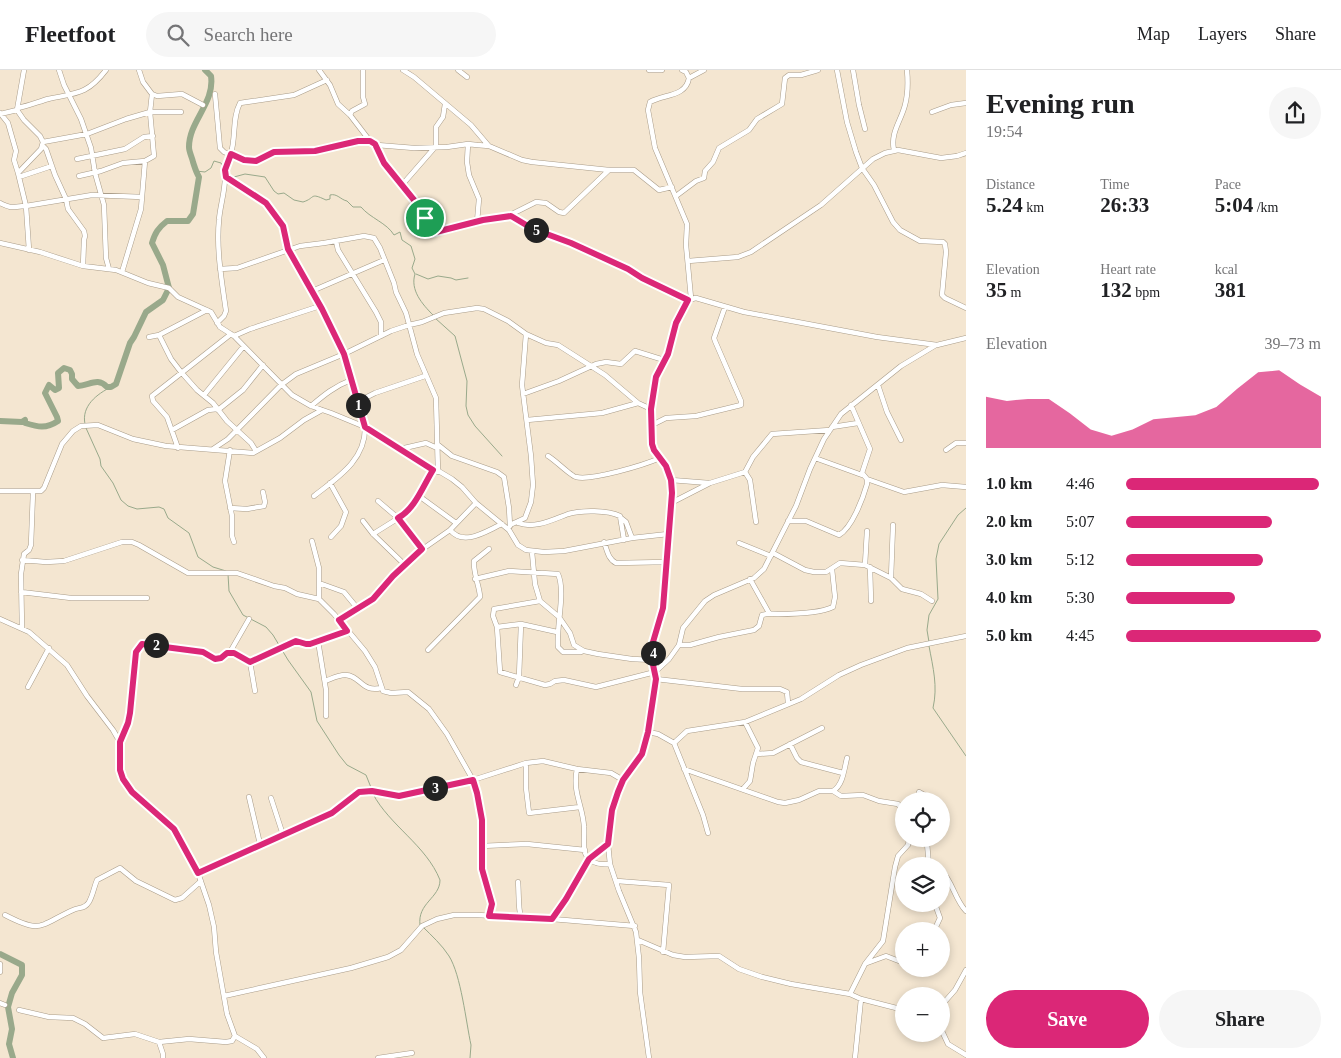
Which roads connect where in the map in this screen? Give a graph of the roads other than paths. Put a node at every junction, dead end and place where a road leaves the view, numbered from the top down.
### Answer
1 (24, 70) edge
2 (58, 70) edge
3 (106, 70) edge
4 (139, 70) edge
5 (319, 70) edge
6 (363, 70) edge
7 (403, 70) edge
8 (458, 70) edge
9 (649, 70) edge
10 (662, 70) edge
11 (682, 70) edge
12 (704, 70) edge
13 (818, 70) edge
14 (837, 70) edge
15 (853, 70) edge
16 (907, 70) edge
17 (467, 77) dead end
18 (689, 78) junction
19 (327, 80) junction
20 (152, 94) junction
21 (216, 94) dead end
22 (70, 96) junction
23 (966, 103) edge
24 (445, 104) junction
25 (203, 105) dead end
26 (18, 109) junction
27 (150, 112) junction
28 (181, 112) dead end
29 (932, 112) dead end
30 (0, 113) edge
31 (350, 116) junction
32 (865, 128) dead end
33 (87, 134) junction
34 (153, 136) junction
35 (370, 141) junction
36 (43, 144) junction
37 (375, 144) junction
38 (468, 144) junction
39 (489, 146) junction
40 (434, 148) junction
41 (894, 150) junction
42 (966, 153) edge
43 (231, 154) junction
44 (93, 156) junction
45 (77, 159) dead end
46 (145, 161) junction
47 (52, 166) junction
48 (862, 168) junction
49 (609, 170) junction
50 (95, 173) junction
51 (19, 175) junction
52 (78, 176) dead end
53 (226, 177) junction
54 (402, 185) junction
55 (672, 187) junction
56 (101, 195) junction
57 (676, 196) junction
58 (142, 197) junction
59 (66, 199) junction
60 (0, 203) edge
61 (26, 206) junction
62 (508, 216) junction
63 (477, 222) junction
64 (336, 241) junction
65 (0, 244) edge
66 (288, 249) junction
67 (29, 250) junction
68 (384, 260) junction
69 (688, 261) junction
70 (83, 266) junction
71 (109, 269) junction
72 (220, 269) junction
73 (122, 272) junction
74 (353, 274) junction
75 (312, 291) junction
76 (689, 299) junction
77 (320, 306) junction
78 (725, 307) junction
79 (966, 308) edge
80 (207, 310) junction
81 (217, 323) junction
82 (409, 325) junction
83 (526, 334) junction
84 (158, 335) junction
85 (232, 335) junction
86 (381, 336) junction
87 (149, 337) dead end
88 (966, 338) edge
89 (937, 345) junction
90 (243, 347) junction
91 (344, 354) junction
92 (664, 360) junction
93 (263, 366) junction
94 (590, 366) junction
95 (181, 372) junction
96 (425, 376) junction
97 (351, 380) junction
98 (281, 385) junction
99 (878, 385) junction
100 (524, 394) junction
101 (204, 395) junction
102 (357, 402) junction
103 (638, 403) junction
104 (851, 405) junction
105 (311, 406) junction
106 (651, 409) junction
107 (218, 410) junction
108 (322, 410) junction
109 (527, 420) junction
110 (858, 423) junction
111 (652, 426) junction
112 (365, 427) junction
113 (831, 428) junction
114 (172, 430) junction
115 (236, 430) junction
116 (901, 440) dead end
117 (966, 443) edge
118 (437, 446) junction
119 (178, 448) junction
120 (213, 448) junction
121 (400, 449) junction
122 (230, 450) junction
123 (946, 450) dead end
124 (256, 451) junction
125 (548, 456) dead end
126 (660, 458) junction
127 (815, 458) junction
128 (436, 471) junction
129 (745, 472) junction
130 (862, 475) junction
131 (867, 479) junction
132 (671, 480) junction
133 (710, 483) junction
134 (330, 484) junction
135 (966, 487) edge
136 (0, 491) edge
137 (33, 492) junction
138 (263, 492) dead end
139 (314, 496) dead end
140 (419, 496) junction
141 (378, 501) dead end
142 (476, 503) junction
143 (670, 503) junction
144 (230, 508) junction
145 (398, 518) junction
146 (621, 518) junction
147 (363, 521) dead end
148 (518, 522) junction
149 (756, 522) dead end
150 (788, 522) junction
151 (456, 523) junction
152 (502, 524) junction
153 (893, 525) dead end
154 (509, 527) junction
155 (450, 530) junction
156 (867, 531) dead end
157 (373, 534) junction
158 (668, 534) junction
159 (331, 537) dead end
160 (632, 538) junction
161 (624, 540) junction
162 (312, 541) dead end
163 (234, 542) dead end
164 (604, 542) junction
165 (739, 543) dead end
166 (422, 549) junction
167 (489, 549) dead end
168 (532, 552) junction
169 (772, 555) junction
170 (22, 560) junction
171 (666, 562) junction
172 (405, 565) junction
173 (868, 566) junction
174 (832, 569) junction
175 (534, 572) junction
176 (891, 578) junction
177 (475, 579) junction
178 (750, 579) junction
179 (319, 583) junction
180 (22, 592) junction
181 (146, 598) dead end
182 (319, 599) junction
183 (540, 601) junction
184 (871, 601) dead end
185 (932, 601) dead end
186 (358, 609) junction
187 (769, 613) junction
188 (559, 617) junction
189 (249, 618) dead end
190 (0, 619) edge
191 (339, 620) junction
192 (522, 624) junction
193 (497, 626) junction
194 (22, 628) junction
195 (347, 631) junction
196 (558, 632) junction
197 (966, 636) edge
198 (318, 642) junction
199 (679, 645) junction
200 (48, 648) junction
201 (428, 650) dead end
202 (230, 652) junction
203 (581, 652) dead end
204 (652, 660) junction
205 (250, 662) junction
206 (655, 672) junction
207 (519, 677) junction
208 (656, 679) junction
209 (325, 681) junction
210 (516, 685) dead end
211 (28, 687) dead end
212 (381, 688) junction
213 (255, 691) dead end
214 (788, 703) junction
215 (326, 716) dead end
216 (745, 722) junction
217 (822, 728) dead end
218 (648, 732) junction
219 (120, 742) junction
220 (674, 742) junction
221 (790, 744) junction
222 (756, 754) junction
223 (847, 758) dead end
224 (526, 763) junction
225 (577, 769) junction
226 (684, 769) junction
227 (843, 773) junction
228 (473, 780) junction
229 (623, 780) junction
230 (743, 789) junction
231 (832, 791) junction
232 (249, 797) dead end
233 (271, 798) dead end
234 (895, 804) edge
235 (580, 807) junction
236 (708, 833) dead end
237 (283, 835) junction
238 (260, 844) junction
239 (608, 844) junction
240 (481, 846) junction
241 (904, 847) edge
242 (584, 850) junction
243 (589, 859) junction
244 (610, 864) junction
245 (198, 873) junction
246 (201, 880) junction
247 (617, 881) junction
248 (518, 882) dead end
249 (950, 882) edge
250 (966, 911) edge
251 (5, 914) dead end
252 (489, 916) junction
253 (521, 917) junction
254 (552, 919) junction
255 (635, 926) junction
256 (638, 940) junction
257 (663, 952) junction
258 (895, 960) edge
259 (0, 964) edge
260 (866, 964) junction
261 (966, 970) edge
262 (0, 972) edge
263 (850, 994) junction
264 (224, 996) junction
265 (950, 996) edge
266 (861, 998) junction
267 (895, 1007) edge
268 (19, 1010) dead end
269 (235, 1036) junction
270 (158, 1042) junction
271 (947, 1042) edge
272 (412, 1054) dead end
273 (966, 1055) edge
274 (163, 1058) edge
275 (264, 1058) edge
276 (380, 1058) edge
277 (648, 1058) edge
278 (855, 1058) edge

1 - 26 street
2 - 22 street
3 - 22 street
4 - 20 street
5 - 19 street
6 - 31 street
7 - 24 street
8 - 17 street
9 - 10 street
11 - 18 street
12 - 18 street
13 - 57 street
14 - 48 street
15 - 32 street
16 - 41 street
18 - 55 street
19 - 31 street
19 - 43 street
20 - 25 street
20 - 27 street
21 - 43 street
22 - 26 street
22 - 33 street
23 - 29 street
24 - 39 street
24 - 40 street
26 - 30 street
26 - 36 street
27 - 28 street
27 - 33 street
27 - 34 street
30 - 51 street
31 - 35 street
33 - 36 street
33 - 44 street
34 - 44 street
34 - 46 street
35 - 37 street
35 - 43 street
36 - 47 street
36 - 51 street
37 - 40 street
37 - 54 street
38 - 39 street
38 - 40 street
38 - 63 street
39 - 49 street
40 - 54 street
41 - 42 street
41 - 48 street
43 - 53 street
44 - 45 street
44 - 50 street
46 - 50 street
46 - 58 street
47 - 51 street
47 - 59 street
48 - 69 street
48 - 79 street
49 - 55 street
49 - 62 street
50 - 52 street
50 - 56 street
51 - 61 street
53 - 66 street
53 - 72 street
54 - 63 street
55 - 57 street
56 - 58 street
56 - 59 street
56 - 71 street
57 - 69 street
58 - 73 street
59 - 61 street
59 - 70 street
60 - 61 street
61 - 67 street
62 - 63 street
62 - 76 street
64 - 66 street
64 - 68 street
64 - 74 street
65 - 67 street
66 - 72 street
66 - 75 street
67 - 70 street
68 - 74 street
68 - 82 street
69 - 76 street
70 - 71 street
71 - 73 street
72 - 81 street
73 - 80 street
74 - 75 street
74 - 86 street
75 - 77 street
76 - 78 street
76 - 92 street
77 - 85 street
77 - 91 street
78 - 89 street
78 - 111 street
80 - 81 street
80 - 84 street
81 - 85 street
82 - 83 street
82 - 86 street
82 - 96 street
83 - 94 street
83 - 100 street
84 - 87 street
84 - 95 street
85 - 90 street
85 - 95 street
86 - 91 street
88 - 89 street
89 - 99 street
90 - 93 street
90 - 101 street
91 - 97 street
91 - 98 street
92 - 94 street
92 - 106 street
93 - 98 street
93 - 107 street
94 - 100 street
94 - 103 street
95 - 101 street
95 - 114 street
96 - 102 street
96 - 118 street
97 - 102 street
97 - 105 street
98 - 105 street
98 - 115 street
99 - 104 street
99 - 116 street
100 - 109 street
101 - 107 street
102 - 112 street
103 - 106 street
103 - 109 street
104 - 110 street
104 - 113 street
105 - 108 street
106 - 111 street
107 - 114 street
107 - 115 street
108 - 112 street
108 - 124 street
109 - 148 street
110 - 113 street
110 - 130 street
111 - 126 street
112 - 121 street
112 - 134 street
113 - 127 street
113 - 129 street
114 - 119 street
115 - 120 street
115 - 124 street
117 - 123 street
118 - 121 street
118 - 128 street
118 - 154 street
119 - 120 street
119 - 137 street
120 - 122 street
121 - 128 street
122 - 124 street
122 - 144 street
125 - 126 street
126 - 132 street
127 - 130 street
127 - 150 street
128 - 140 street
128 - 142 street
129 - 133 street
129 - 149 street
130 - 131 street
131 - 135 street
131 - 150 street
132 - 133 street
132 - 143 street
133 - 143 street
134 - 139 street
134 - 159 street
136 - 137 street
137 - 170 street
138 - 144 street
140 - 145 street
140 - 151 street
141 - 145 street
142 - 151 street
142 - 152 street
143 - 158 street
144 - 163 street
145 - 157 street
145 - 166 street
146 - 148 street
146 - 160 street
146 - 161 street
147 - 157 street
148 - 154 street
150 - 169 street
151 - 155 street
152 - 154 street
152 - 155 street
153 - 176 street
154 - 168 street
155 - 166 street
156 - 173 street
157 - 172 street
158 - 160 street
158 - 171 street
160 - 161 street
161 - 164 street
162 - 179 street
164 - 168 street
164 - 171 street
165 - 169 street
166 - 172 street
167 - 177 street
168 - 175 street
169 - 174 street
169 - 178 street
170 - 180 street
170 - 182 street
171 - 204 street
172 - 186 street
173 - 174 street
173 - 176 street
173 - 184 street
174 - 187 street
175 - 177 street
175 - 183 street
175 - 188 street
176 - 185 street
177 - 201 street
178 - 187 street
178 - 199 street
179 - 182 street
179 - 186 street
180 - 181 street
180 - 194 street
182 - 191 street
183 - 188 street
183 - 193 street
186 - 191 street
187 - 199 street
188 - 196 street
188 - 204 street
189 - 202 street
190 - 194 street
191 - 195 street
192 - 193 street
192 - 196 street
192 - 207 street
193 - 207 street
194 - 200 street
195 - 198 street
195 - 212 street
196 - 203 street
197 - 214 street
198 - 205 street
198 - 209 street
199 - 206 street
200 - 211 street
200 - 219 street
202 - 205 street
202 - 219 street
204 - 206 street
205 - 213 street
206 - 207 street
206 - 208 street
207 - 210 street
208 - 214 street
208 - 218 street
209 - 212 street
209 - 215 street
212 - 228 street
214 - 216 street
216 - 220 street
216 - 222 street
217 - 221 street
218 - 220 street
218 - 229 street
219 - 245 street
220 - 226 street
221 - 222 street
221 - 227 street
222 - 230 street
223 - 227 street
224 - 225 street
224 - 228 street
224 - 235 street
225 - 229 street
225 - 235 street
226 - 230 street
226 - 236 street
227 - 231 street
228 - 237 street
228 - 240 street
229 - 239 street
230 - 231 street
231 - 234 street
232 - 238 street
233 - 237 street
235 - 242 street
237 - 238 street
238 - 245 street
239 - 243 street
239 - 244 street
240 - 242 street
240 - 252 street
241 - 260 street
242 - 243 street
243 - 244 street
243 - 254 street
244 - 247 street
245 - 246 street
246 - 251 street
246 - 264 street
247 - 255 street
247 - 257 street
248 - 253 street
249 - 250 street
252 - 253 street
252 - 264 street
253 - 254 street
254 - 255 street
255 - 256 street
256 - 257 street
256 - 277 street
257 - 263 street
258 - 260 street
259 - 262 street
260 - 263 street
261 - 265 street
263 - 266 street
264 - 269 street
266 - 267 street
266 - 278 street
268 - 270 street
269 - 270 street
269 - 275 street
270 - 274 street
271 - 273 street
272 - 276 street

